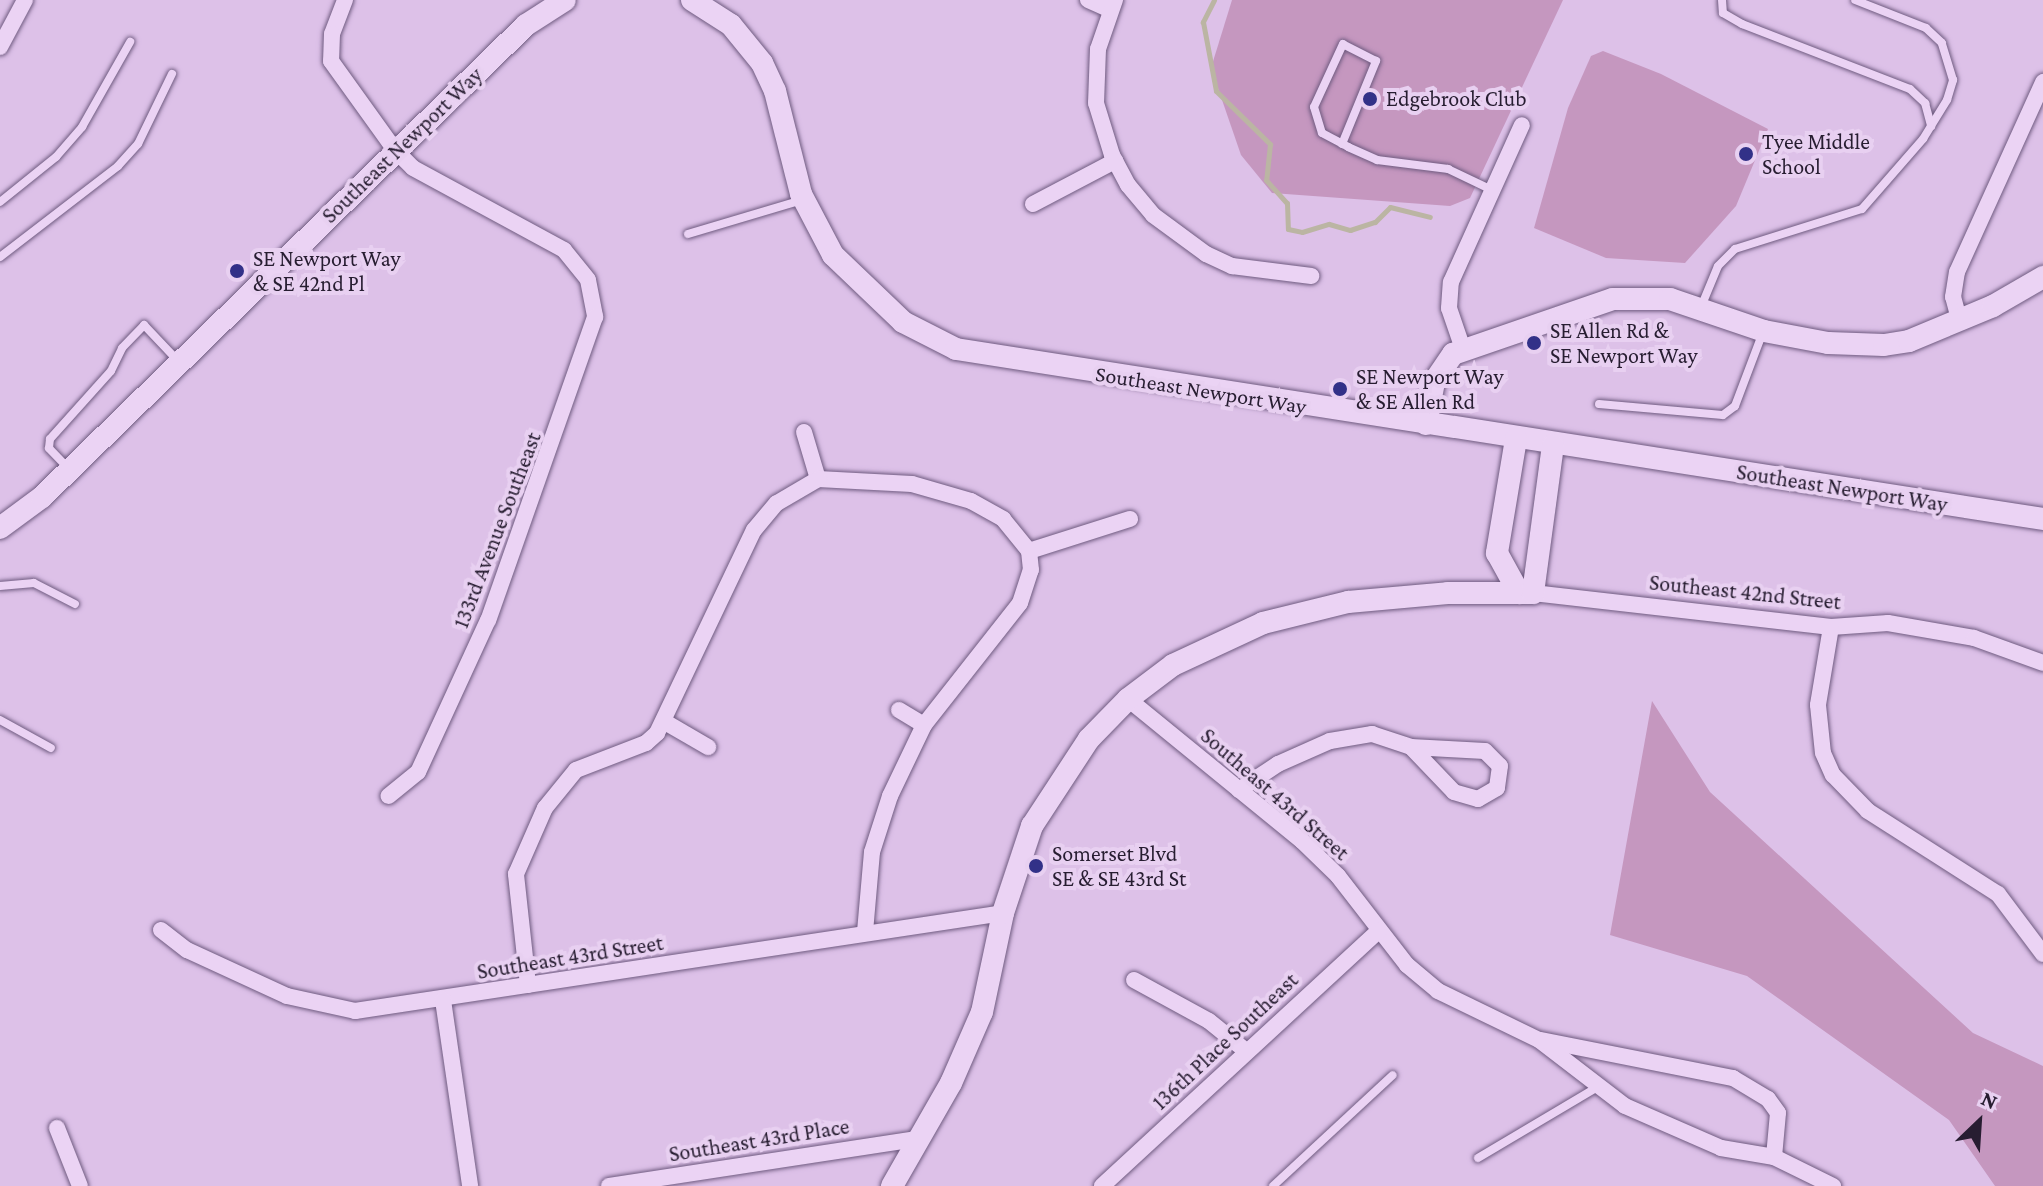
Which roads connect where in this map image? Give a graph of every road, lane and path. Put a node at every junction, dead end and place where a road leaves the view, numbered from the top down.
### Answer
1 (25, 0) edge
2 (345, 0) edge
3 (565, 0) edge
4 (1088, 0) edge
5 (1722, 0) edge
6 (1855, 0) edge
7 (706, 3) edge
8 (1112, 5) edge
9 (130, 42) dead end
10 (0, 47) edge
11 (172, 74) dead end
12 (2043, 82) edge
13 (1522, 125) dead end
14 (1931, 126) junction
15 (1342, 144) junction
16 (395, 150) junction
17 (1115, 161) junction
18 (1492, 190) junction
19 (803, 200) junction
20 (0, 202) edge
21 (1033, 204) dead end
22 (688, 234) dead end
23 (0, 257) edge
24 (1311, 276) dead end
25 (2043, 277) edge
26 (1701, 308) junction
27 (1959, 319) junction
28 (1764, 331) junction
29 (1463, 349) junction
30 (179, 362) junction
31 (1599, 404) dead end
32 (1426, 424) junction
33 (804, 432) dead end
34 (1516, 439) junction
35 (1553, 445) junction
36 (69, 470) junction
37 (818, 479) junction
38 (1130, 519) dead end
39 (2043, 519) edge
40 (0, 528) edge
41 (1029, 551) junction
42 (1497, 553) junction
43 (0, 586) edge
44 (1469, 593) junction
45 (1526, 593) junction
46 (75, 604) dead end
47 (1831, 627) junction
48 (2043, 663) edge
49 (1128, 699) junction
50 (899, 710) dead end
51 (0, 720) edge
52 (665, 722) junction
53 (924, 725) junction
54 (708, 747) dead end
55 (1411, 747) junction
56 (51, 748) dead end
57 (1239, 790) junction
58 (388, 796) dead end
59 (1003, 913) junction
60 (161, 930) dead end
61 (1379, 930) junction
62 (865, 932) junction
63 (2043, 954) edge
64 (1134, 980) dead end
65 (528, 985) junction
66 (443, 1000) junction
67 (1539, 1040) junction
68 (1246, 1051) junction
69 (1393, 1075) dead end
70 (1596, 1088) junction
71 (57, 1128) dead end
72 (917, 1139) junction
73 (1774, 1157) junction
74 (1478, 1158) dead end
75 (682, 1180) edge
76 (80, 1186) edge
77 (470, 1186) edge
78 (609, 1186) edge
79 (892, 1186) edge
80 (1102, 1186) edge
81 (1273, 1186) edge
82 (1833, 1186) edge

1 - 10 street
2 - 16 street
3 - 16 main road, Southeast Newport Way
4 - 8 street
5 - 14 lane
6 - 14 lane
7 - 19 main road, Southeast Newport Way
8 - 17 street
9 - 20 lane
11 - 23 lane
12 - 27 street
13 - 18 street
14 - 26 lane
15 - 15 lane
15 - 18 lane
16 - 30 main road, Southeast Newport Way
16 - 58 street, 133rd Avenue Southeast
17 - 21 street
17 - 24 street
18 - 29 street
19 - 22 lane
19 - 32 main road, Southeast Newport Way
25 - 27 main road
26 - 28 main road
26 - 29 main road
27 - 28 main road
28 - 31 lane
29 - 32 main road
30 - 36 main road, Southeast Newport Way
30 - 36 lane
32 - 34 main road, Southeast Newport Way
33 - 37 street
34 - 35 main road, Southeast Newport Way
34 - 42 main road
35 - 39 main road, Southeast Newport Way
35 - 45 main road
36 - 40 main road, Southeast Newport Way
37 - 41 street
37 - 52 street
38 - 41 street
41 - 53 street
42 - 44 main road
42 - 45 main road
43 - 46 lane
44 - 45 main road
44 - 49 main road
45 - 47 street, Southeast 42nd Street
47 - 48 street, Southeast 42nd Street
47 - 63 street
49 - 57 street, Southeast 43rd Street
49 - 59 main road
50 - 53 street
51 - 56 lane
52 - 54 street
52 - 65 street
53 - 62 street
55 - 55 street
55 - 57 street
57 - 61 street, Southeast 43rd Street
59 - 62 street, Southeast 43rd Street
59 - 72 main road
60 - 66 street, Southeast 43rd Street
61 - 67 street, Southeast 43rd Street
61 - 68 street, 136th Place Southeast
62 - 65 street, Southeast 43rd Street
64 - 68 street
65 - 66 street, Southeast 43rd Street
66 - 77 street
67 - 70 street, Southeast 43rd Street
67 - 73 street, Southeast 43rd Street
68 - 80 street, 136th Place Southeast
69 - 81 lane
70 - 73 street, Southeast 43rd Street
70 - 74 lane
71 - 76 street
72 - 75 street, Southeast 43rd Place
72 - 79 main road
73 - 82 street, Southeast 43rd Street
75 - 78 street, Southeast 43rd Place

